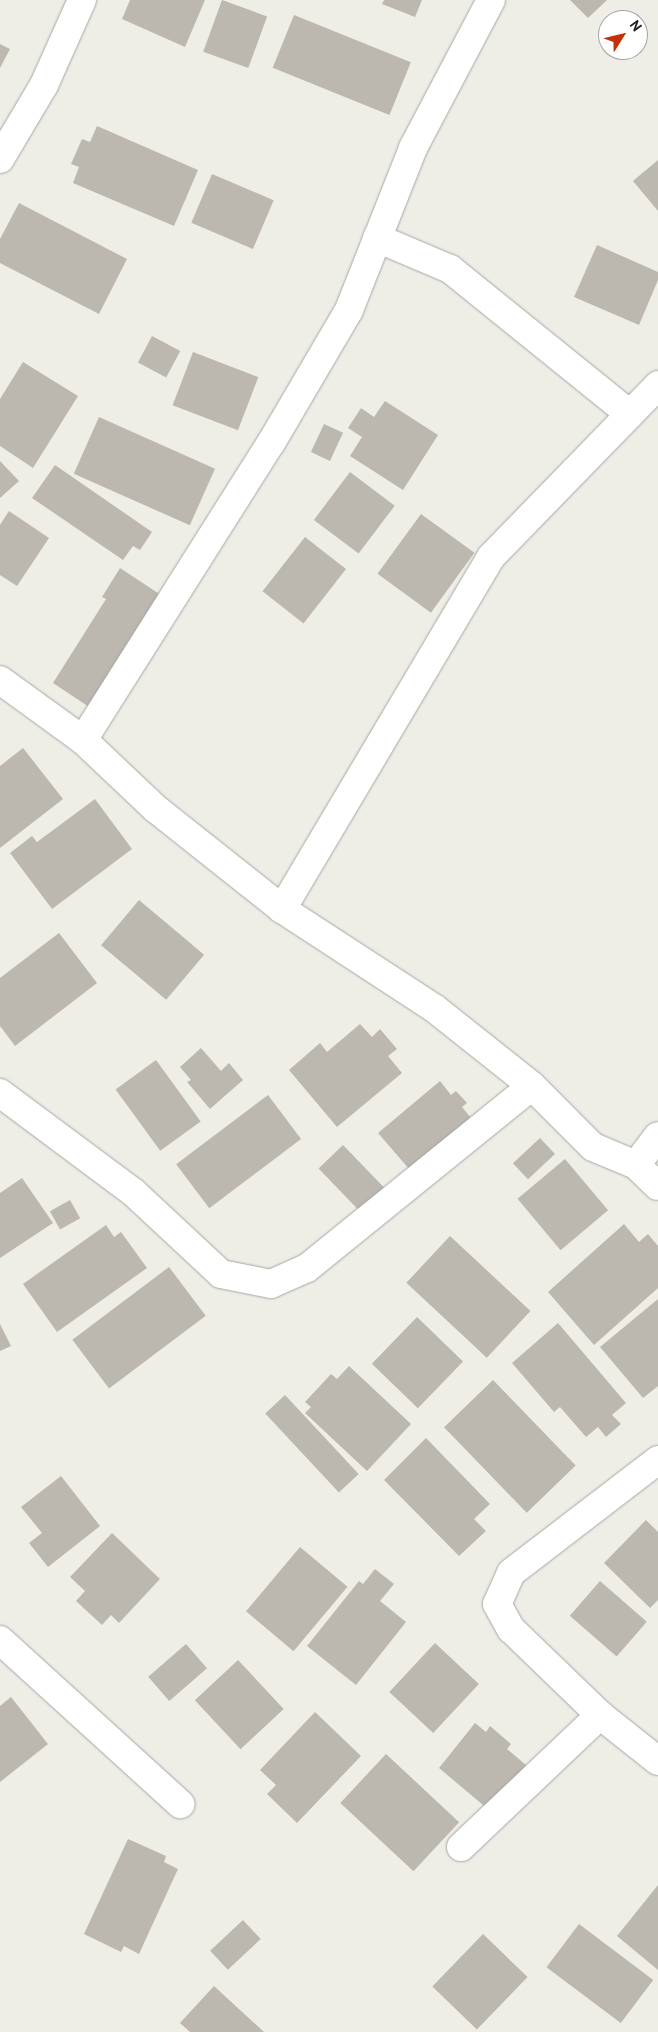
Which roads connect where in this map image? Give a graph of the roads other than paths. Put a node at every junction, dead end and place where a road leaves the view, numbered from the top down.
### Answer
1 (82, 0) edge
2 (491, 0) edge
3 (0, 159) edge
4 (377, 238) junction
5 (658, 385) edge
6 (630, 414) junction
7 (0, 680) edge
8 (83, 740) junction
9 (282, 909) junction
10 (532, 1086) junction
11 (0, 1093) edge
12 (658, 1136) edge
13 (636, 1165) junction
14 (658, 1186) edge
15 (658, 1460) edge
16 (0, 1640) edge
17 (600, 1715) junction
18 (658, 1761) edge
19 (180, 1804) dead end
20 (461, 1847) dead end

1 - 3 street
2 - 4 street
4 - 6 street
4 - 8 street
5 - 6 street
6 - 9 street
7 - 8 street
8 - 9 street
9 - 10 street
10 - 11 street
10 - 13 street
12 - 13 street
13 - 14 street
15 - 17 street
16 - 19 street
17 - 18 street
17 - 20 street

